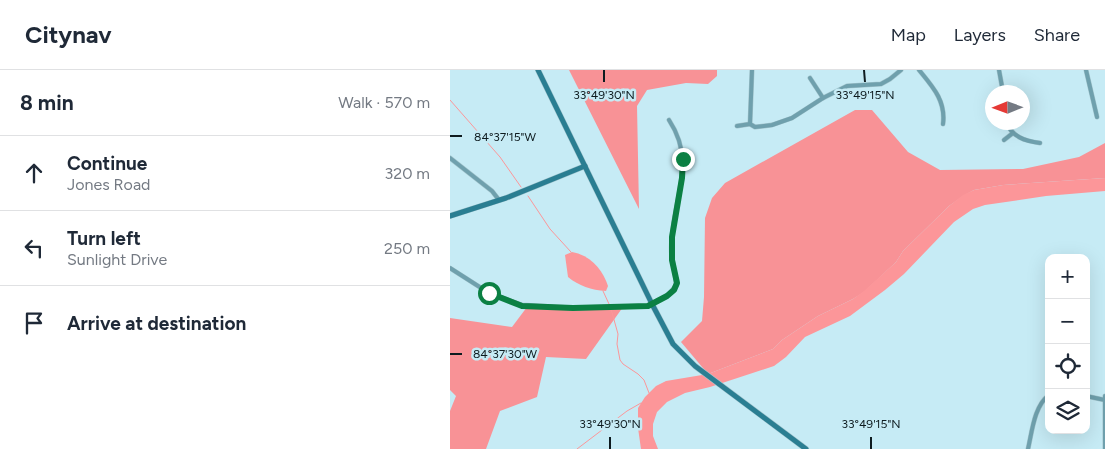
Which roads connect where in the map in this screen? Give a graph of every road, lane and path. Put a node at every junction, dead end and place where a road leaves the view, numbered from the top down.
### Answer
1 (538, 70) edge
2 (752, 70) edge
3 (901, 70) edge
4 (919, 70) edge
5 (999, 70) edge
6 (1086, 70) edge
7 (810, 78) dead end
8 (1001, 85) edge
9 (823, 98) junction
10 (1097, 117) dead end
11 (669, 120) dead end
12 (750, 124) junction
13 (943, 124) dead end
14 (737, 126) dead end
15 (1010, 130) edge
16 (1012, 133) junction
17 (1004, 140) dead end
18 (1040, 143) dead end
19 (450, 158) edge
20 (585, 166) junction
21 (499, 201) junction
22 (450, 216) edge
23 (450, 268) edge
24 (652, 304) junction
25 (1105, 396) edge
26 (1090, 397) edge
27 (1045, 398) edge
28 (1105, 400) edge
29 (806, 449) edge
30 (1028, 449) edge
31 (1105, 449) edge

1 - 20 street
2 - 12 street
3 - 9 street
4 - 13 street
5 - 8 street
6 - 10 street
7 - 9 street
9 - 12 street
11 - 24 street
12 - 14 street
15 - 16 street
16 - 17 street
16 - 18 street
19 - 21 street
20 - 21 street
20 - 24 street
21 - 22 street
23 - 24 street
24 - 29 street
25 - 28 street
26 - 28 street
27 - 30 street
28 - 31 street

